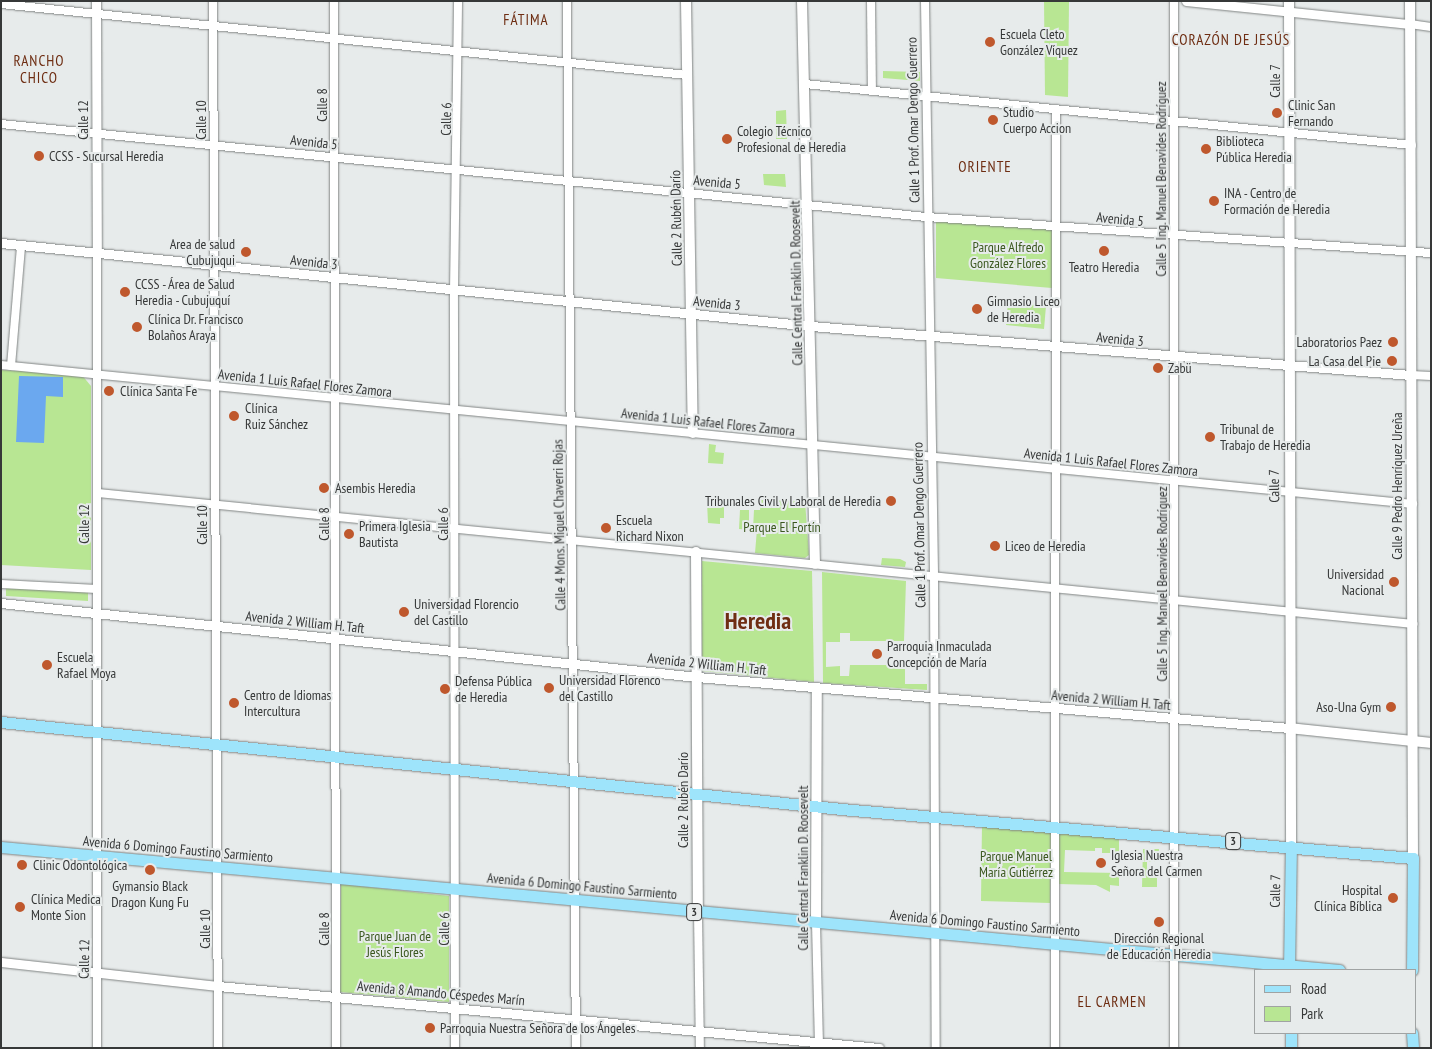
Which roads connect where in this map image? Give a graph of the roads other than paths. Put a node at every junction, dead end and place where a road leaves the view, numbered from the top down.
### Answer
1 (96, 1) edge
2 (213, 1) edge
3 (334, 1) edge
4 (458, 1) edge
5 (567, 1) edge
6 (686, 1) edge
7 (802, 1) edge
8 (871, 1) edge
9 (925, 1) edge
10 (1174, 1) edge
11 (1186, 1) edge
12 (1289, 1) edge
13 (1410, 1) edge
14 (1, 4) edge
15 (1289, 12) junction
16 (96, 14) junction
17 (1410, 24) junction
18 (214, 25) junction
19 (1431, 27) edge
20 (334, 38) junction
21 (459, 52) junction
22 (567, 62) junction
23 (688, 76) junction
24 (805, 84) junction
25 (872, 91) junction
26 (926, 97) junction
27 (1056, 111) junction
28 (1, 124) edge
29 (1174, 124) junction
30 (97, 133) junction
31 (1290, 134) junction
32 (214, 145) junction
33 (1412, 145) junction
34 (334, 157) junction
35 (458, 169) junction
36 (568, 182) junction
37 (690, 192) junction
38 (809, 203) junction
39 (927, 217) junction
40 (1056, 227) junction
41 (1174, 236) junction
42 (1, 244) edge
43 (1290, 244) junction
44 (21, 246) junction
45 (1412, 251) junction
46 (1431, 253) edge
47 (97, 255) junction
48 (215, 266) junction
49 (335, 278) junction
50 (454, 291) junction
51 (570, 303) junction
52 (692, 314) junction
53 (811, 326) junction
54 (928, 336) junction
55 (1056, 347) junction
56 (1172, 358) junction
57 (1, 365) edge
58 (11, 366) junction
59 (1288, 366) junction
60 (99, 375) junction
61 (1411, 375) junction
62 (1431, 376) edge
63 (216, 386) junction
64 (337, 398) junction
65 (456, 410) junction
66 (570, 421) junction
67 (693, 434) junction
68 (813, 445) junction
69 (930, 457) junction
70 (1058, 469) junction
71 (1175, 481) junction
72 (1290, 492) junction
73 (98, 493) junction
74 (214, 504) junction
75 (1413, 504) junction
76 (337, 517) junction
77 (456, 528) junction
78 (572, 540) junction
79 (696, 552) junction
80 (815, 564) junction
81 (934, 576) junction
82 (1, 584) edge
83 (1058, 588) junction
84 (97, 589) junction
85 (1174, 600) junction
86 (1, 603) edge
87 (1290, 612) junction
88 (97, 614) junction
89 (1413, 624) junction
90 (214, 627) junction
91 (336, 638) junction
92 (455, 652) junction
93 (574, 664) junction
94 (697, 677) junction
95 (817, 688) junction
96 (932, 700) junction
97 (1055, 709) junction
98 (1173, 719) junction
99 (1, 722) edge
100 (1289, 728) junction
101 (100, 735) junction
102 (1412, 741) junction
103 (1431, 743) edge
104 (217, 746) junction
105 (337, 759) junction
106 (455, 769) junction
107 (575, 782) junction
108 (696, 795) junction
109 (817, 806) junction
110 (933, 817) junction
111 (1054, 827) junction
112 (1173, 836) junction
113 (1, 846) edge
114 (1290, 846) junction
115 (99, 857) junction
116 (1413, 858) junction
117 (218, 868) junction
118 (336, 878) junction
119 (457, 890) junction
120 (577, 901) junction
121 (698, 912) junction
122 (816, 923) junction
123 (935, 934) junction
124 (1054, 945) junction
125 (1173, 956) junction
126 (1, 962) edge
127 (1289, 968) edge
128 (1314, 969) edge
129 (1412, 969) edge
130 (98, 973) junction
131 (218, 986) junction
132 (336, 997) junction
133 (456, 1008) junction
134 (576, 1019) junction
135 (700, 1032) junction
136 (1291, 1034) edge
137 (1412, 1034) edge
138 (819, 1045) edge
139 (97, 1048) edge
140 (218, 1048) edge
141 (336, 1048) edge
142 (455, 1048) edge
143 (576, 1048) edge
144 (700, 1048) edge
145 (879, 1048) edge
146 (936, 1048) edge
147 (1055, 1048) edge
148 (1174, 1048) edge
149 (1293, 1048) edge
150 (1413, 1048) edge

1 - 16 street, Calle 12
2 - 18 street, Calle 10
3 - 20 street, Calle 8
4 - 21 street, Calle 6
5 - 22 street, Calle 4 Mons. Miguel Chaverri Rojas
6 - 23 main road, Calle 2 Rubén Darío
7 - 24 main road, Calle Central Franklin D. Roosevelt
8 - 25 street
9 - 26 street, Calle 1 Prof. Omar Dengo Guerrero
10 - 29 street, Calle 5 Ing. Manuel Benavides Rodríguez
11 - 15 street
12 - 15 main road, Calle 7
13 - 17 main road, Calle 9 Pedro Henríquez Ureña
14 - 16 street
15 - 17 street
15 - 31 main road, Calle 7
16 - 18 street
16 - 30 street, Calle 12
17 - 19 street
17 - 33 main road, Calle 9 Pedro Henríquez Ureña
18 - 20 street
18 - 32 street, Calle 10
20 - 21 street
20 - 34 street, Calle 8
21 - 22 street
21 - 35 street, Calle 6
22 - 23 street
22 - 36 street, Calle 4 Mons. Miguel Chaverri Rojas
23 - 37 main road, Calle 2 Rubén Darío
24 - 25 street
24 - 38 main road, Calle Central Franklin D. Roosevelt
25 - 26 street
26 - 27 street
26 - 39 street, Calle 1 Prof. Omar Dengo Guerrero
27 - 29 street
27 - 40 street
28 - 30 street, Avenida 5
29 - 31 street
29 - 41 street, Calle 5 Ing. Manuel Benavides Rodríguez
30 - 32 street, Avenida 5
30 - 47 street, Calle 12
31 - 33 street
31 - 43 main road, Calle 7
32 - 34 street, Avenida 5
32 - 48 street, Calle 10
33 - 45 main road, Calle 9 Pedro Henríquez Ureña
34 - 35 street, Avenida 5
34 - 49 street, Calle 8
35 - 36 street, Avenida 5
35 - 50 street, Calle 6
36 - 37 street, Avenida 5
36 - 51 street, Calle 4 Mons. Miguel Chaverri Rojas
37 - 38 street, Avenida 5
37 - 52 main road, Calle 2 Rubén Darío
38 - 39 street, Avenida 5
38 - 53 main road, Calle Central Franklin D. Roosevelt
39 - 40 street, Avenida 5
39 - 54 street, Calle 1 Prof. Omar Dengo Guerrero
40 - 41 street, Avenida 5
40 - 55 street
41 - 43 street, Avenida 5
41 - 56 street, Calle 5 Ing. Manuel Benavides Rodríguez
42 - 44 street, Avenida 3
43 - 45 street, Avenida 5
43 - 59 main road, Calle 7
44 - 47 street, Avenida 3
44 - 58 street
45 - 46 street, Avenida 5
45 - 61 main road, Calle 9 Pedro Henríquez Ureña
47 - 48 street, Avenida 3
47 - 60 street, Calle 12
48 - 49 street, Avenida 3
48 - 63 street, Calle 10
49 - 50 street, Avenida 3
49 - 64 street, Calle 8
50 - 51 street, Avenida 3
50 - 65 street, Calle 6
51 - 52 street, Avenida 3
51 - 66 street, Calle 4 Mons. Miguel Chaverri Rojas
52 - 53 street, Avenida 3
52 - 67 main road, Calle 2 Rubén Darío
53 - 54 street, Avenida 3
53 - 68 main road, Calle Central Franklin D. Roosevelt
54 - 55 street, Avenida 3
54 - 69 street, Calle 1 Prof. Omar Dengo Guerrero
55 - 56 street, Avenida 3
55 - 70 street
56 - 59 street, Avenida 3
56 - 71 street, Calle 5 Ing. Manuel Benavides Rodríguez
57 - 58 street, Avenida 1 Luis Rafael Flores Zamora
58 - 60 street, Avenida 1 Luis Rafael Flores Zamora
59 - 61 street, Avenida 3
59 - 72 main road, Calle 7
60 - 63 street, Avenida 1 Luis Rafael Flores Zamora
60 - 73 street, Calle 12
61 - 62 street, Avenida 3
61 - 75 main road, Calle 9 Pedro Henríquez Ureña
63 - 64 street, Avenida 1 Luis Rafael Flores Zamora
63 - 74 street, Calle 10
64 - 65 street, Avenida 1 Luis Rafael Flores Zamora
64 - 76 street, Calle 8
65 - 66 street, Avenida 1 Luis Rafael Flores Zamora
65 - 77 street, Calle 6
66 - 67 street, Avenida 1 Luis Rafael Flores Zamora
66 - 78 street, Calle 4 Mons. Miguel Chaverri Rojas
67 - 68 street, Avenida 1 Luis Rafael Flores Zamora
68 - 69 street, Avenida 1 Luis Rafael Flores Zamora
68 - 80 main road, Calle Central Franklin D. Roosevelt
69 - 70 street, Avenida 1 Luis Rafael Flores Zamora
69 - 81 street, Calle 1 Prof. Omar Dengo Guerrero
70 - 71 street, Avenida 1 Luis Rafael Flores Zamora
70 - 83 street
71 - 72 street, Avenida 1 Luis Rafael Flores Zamora
71 - 85 street, Calle 5 Ing. Manuel Benavides Rodríguez
72 - 75 street, Avenida 1 Luis Rafael Flores Zamora
72 - 87 main road, Calle 7
73 - 74 street
73 - 84 street, Calle 12
74 - 76 street
74 - 90 street, Calle 10
75 - 89 main road, Calle 9 Pedro Henríquez Ureña
76 - 77 street
76 - 91 street, Calle 8
77 - 78 street
77 - 92 street, Calle 6
78 - 79 street
78 - 93 street, Calle 4 Mons. Miguel Chaverri Rojas
79 - 80 street
79 - 94 main road, Calle 2 Rubén Darío
80 - 81 street
81 - 83 street
81 - 96 street, Calle 1 Prof. Omar Dengo Guerrero
82 - 84 street
83 - 85 street
83 - 97 street
84 - 88 street, Calle 12
85 - 87 street
85 - 98 street, Calle 5 Ing. Manuel Benavides Rodríguez
86 - 88 street, Avenida 2 William H. Taft
87 - 89 street
87 - 100 main road, Calle 7
88 - 90 street, Avenida 2 William H. Taft
88 - 101 street, Calle 12
89 - 102 main road, Calle 9 Pedro Henríquez Ureña
90 - 91 street, Avenida 2 William H. Taft
90 - 104 street, Calle 10
91 - 92 street, Avenida 2 William H. Taft
91 - 105 street, Calle 8
92 - 93 street, Avenida 2 William H. Taft
92 - 106 street, Calle 6
93 - 94 street, Avenida 2 William H. Taft
93 - 107 street, Calle 4 Mons. Miguel Chaverri Rojas
94 - 95 street, Avenida 2 William H. Taft
94 - 108 main road, Calle 2 Rubén Darío
95 - 96 street, Avenida 2 William H. Taft
95 - 109 main road, Calle Central Franklin D. Roosevelt
96 - 97 street, Avenida 2 William H. Taft
96 - 110 street, Calle 1 Prof. Omar Dengo Guerrero
97 - 98 street, Avenida 2 William H. Taft
97 - 111 street
98 - 100 street, Avenida 2 William H. Taft
98 - 112 street, Calle 5 Ing. Manuel Benavides Rodríguez
99 - 101 main road, 3
100 - 102 main road, Avenida 2 William H. Taft
100 - 114 main road, Calle 7
101 - 104 main road, 3
101 - 115 street, Calle 12
102 - 103 main road, Avenida 2 William H. Taft
102 - 116 main road, Calle 9 Pedro Henríquez Ureña
104 - 105 main road, 3
104 - 117 street, Calle 10
105 - 106 main road, 3
105 - 118 street, Calle 8
106 - 107 main road, 3
106 - 119 street, Calle 6
107 - 108 main road, 3
107 - 120 street, Calle 4 Mons. Miguel Chaverri Rojas
108 - 109 main road, 3
108 - 121 main road, Calle 2 Rubén Darío
109 - 110 main road, 3
109 - 122 main road, Calle Central Franklin D. Roosevelt
110 - 111 main road, 3
110 - 123 street, Calle 1 Prof. Omar Dengo Guerrero
111 - 112 main road, 3
111 - 124 street
112 - 114 main road, 3
112 - 125 street, Calle 5 Ing. Manuel Benavides Rodríguez
113 - 115 main road, Avenida 6 Domingo Faustino Sarmiento
114 - 116 main road, 3
114 - 127 main road, Calle 7
115 - 117 main road, Avenida 6 Domingo Faustino Sarmiento / 3
115 - 130 street, Calle 12
116 - 129 main road, Calle 9 Pedro Henríquez Ureña
117 - 118 main road, Avenida 6 Domingo Faustino Sarmiento / 3
117 - 131 street, Calle 10
118 - 119 main road, Avenida 6 Domingo Faustino Sarmiento / 3
118 - 132 street, Calle 8
119 - 120 main road, Avenida 6 Domingo Faustino Sarmiento / 3
119 - 133 street, Calle 6
120 - 121 main road, Avenida 6 Domingo Faustino Sarmiento / 3
120 - 134 street, Calle 4 Mons. Miguel Chaverri Rojas
121 - 122 main road, Avenida 6 Domingo Faustino Sarmiento / 3
121 - 135 street, Calle 2 Rubén Darío
122 - 123 main road, Avenida 6 Domingo Faustino Sarmiento / 3
122 - 138 street, Calle Central Franklin D. Roosevelt
123 - 124 main road, Avenida 6 Domingo Faustino Sarmiento / 3
123 - 146 street, Calle 1 Prof. Omar Dengo Guerrero
124 - 125 main road, Avenida 6 Domingo Faustino Sarmiento / 3
124 - 147 street
125 - 127 main road, Avenida 6 Domingo Faustino Sarmiento / 3
125 - 148 street, Calle 5 Ing. Manuel Benavides Rodríguez
126 - 130 street, Avenida 8 Amando Céspedes Marín
127 - 128 main road, Avenida 6 Domingo Faustino Sarmiento / 3
130 - 131 street, Avenida 8 Amando Céspedes Marín
130 - 139 street, Calle 12
131 - 132 street, Avenida 8 Amando Céspedes Marín
131 - 140 street, Calle 10
132 - 133 street, Avenida 8 Amando Céspedes Marín
132 - 141 street, Calle 8
133 - 134 street, Avenida 8 Amando Céspedes Marín
133 - 142 street, Calle 6
134 - 135 street, Avenida 8 Amando Céspedes Marín
134 - 143 street, Calle 4 Mons. Miguel Chaverri Rojas
135 - 138 street, Avenida 8 Amando Céspedes Marín
135 - 144 street, Calle 2 Rubén Darío
136 - 149 main road
137 - 150 main road
138 - 145 street, Avenida 8 Amando Céspedes Marín

